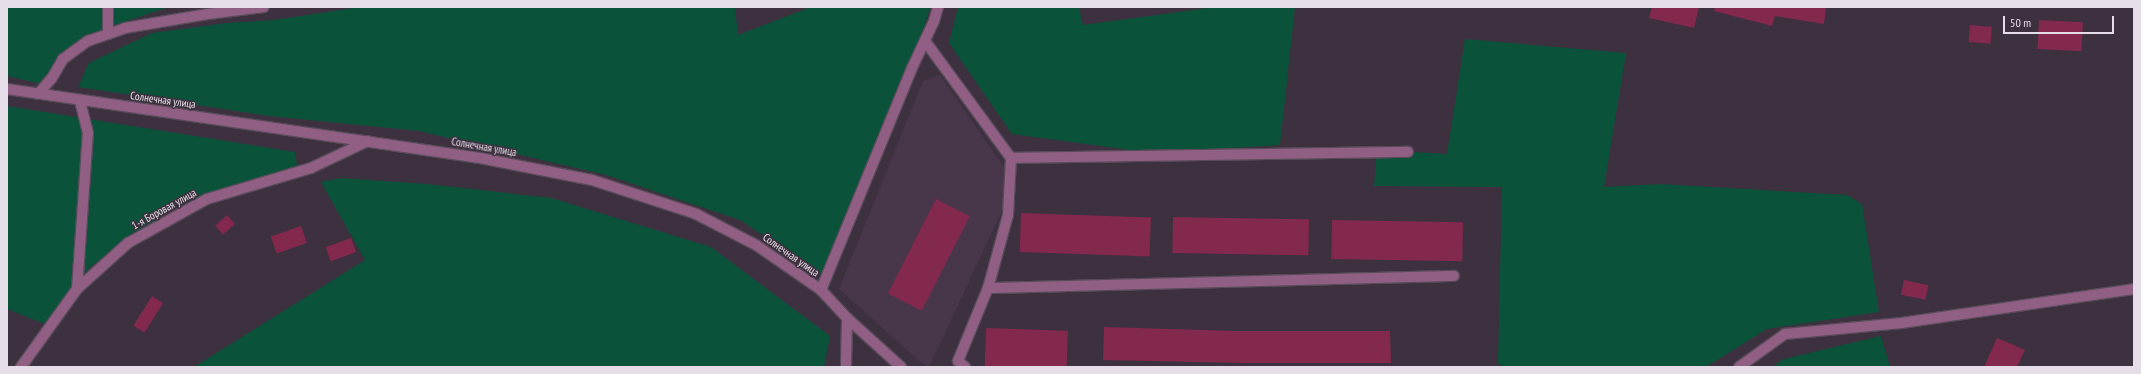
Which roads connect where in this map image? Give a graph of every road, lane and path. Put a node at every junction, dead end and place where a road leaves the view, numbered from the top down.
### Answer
1 (108, 7) edge
2 (264, 7) edge
3 (938, 7) edge
4 (195, 12) edge
5 (108, 34) junction
6 (925, 41) junction
7 (7, 89) edge
8 (38, 94) junction
9 (80, 100) junction
10 (368, 141) junction
11 (1408, 152) dead end
12 (1011, 158) junction
13 (1454, 276) dead end
14 (988, 288) junction
15 (77, 289) junction
16 (2134, 289) edge
17 (821, 290) junction
18 (847, 318) junction
19 (21, 367) edge
20 (846, 367) edge
21 (901, 367) edge
22 (965, 367) edge
23 (1739, 367) edge

1 - 5 street
2 - 4 street
3 - 6 street
4 - 5 street
5 - 8 street
6 - 12 street
6 - 17 street
7 - 8 street, Солнечная улица
8 - 9 street, Солнечная улица
9 - 10 street, Солнечная улица
9 - 15 street
10 - 15 street, 1-я Боровая улица
10 - 17 street, Солнечная улица
11 - 12 street
12 - 14 street
13 - 14 street
14 - 22 street
15 - 19 street, 1-я Боровая улица
16 - 23 street
17 - 18 street, Солнечная улица
18 - 20 street
18 - 21 street, Солнечная улица

